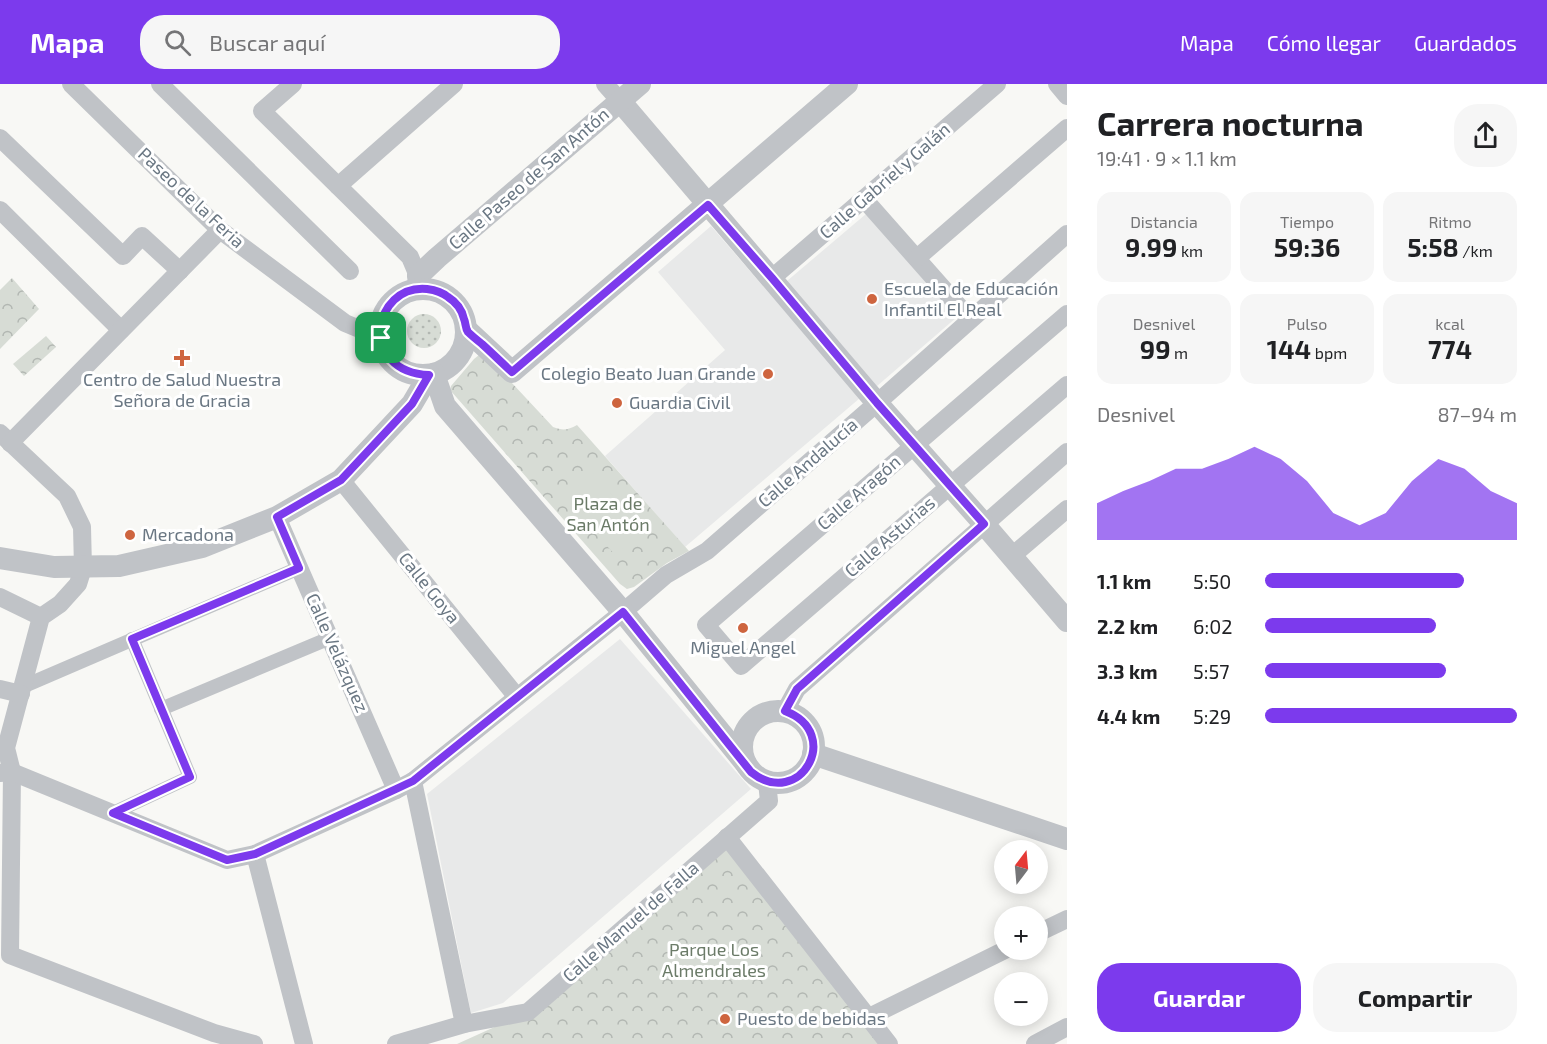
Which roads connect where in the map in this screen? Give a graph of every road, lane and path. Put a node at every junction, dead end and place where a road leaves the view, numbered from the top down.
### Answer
1 (71, 84) edge
2 (160, 84) edge
3 (293, 84) edge
4 (454, 84) edge
5 (605, 84) edge
6 (640, 84) edge
7 (847, 84) edge
8 (997, 84) edge
9 (1057, 84) edge
10 (1067, 96) edge
11 (620, 101) junction
12 (1067, 128) edge
13 (0, 138) edge
14 (338, 186) junction
15 (864, 199) junction
16 (708, 205) junction
17 (0, 210) edge
18 (220, 230) junction
19 (1067, 234) edge
20 (917, 258) junction
21 (350, 271) dead end
22 (180, 272) junction
23 (772, 278) junction
24 (419, 282) junction
25 (1067, 314) edge
26 (970, 319) junction
27 (121, 330) junction
28 (467, 330) junction
29 (381, 338) junction
30 (431, 374) junction
31 (1067, 385) edge
32 (877, 403) junction
33 (5, 438) edge
34 (915, 445) junction
35 (1067, 452) edge
36 (341, 480) junction
37 (950, 485) junction
38 (1067, 509) edge
39 (277, 517) junction
40 (984, 524) junction
41 (1012, 556) junction
42 (0, 558) edge
43 (83, 568) junction
44 (299, 568) junction
45 (0, 597) edge
46 (623, 612) junction
47 (41, 617) junction
48 (1067, 621) edge
49 (330, 638) junction
50 (132, 639) junction
51 (741, 666) joint
52 (0, 689) edge
53 (22, 690) junction
54 (517, 697) junction
55 (161, 709) junction
56 (785, 711) junction
57 (813, 754) junction
58 (746, 764) junction
59 (6, 772) edge
60 (413, 781) junction
61 (767, 782) junction
62 (396, 789) junction
63 (113, 813) junction
64 (727, 837) junction
65 (1067, 839) edge
66 (255, 854) junction
67 (1067, 919) edge
68 (1048, 928) edge
69 (994, 955) edge
70 (869, 1017) junction
71 (464, 1024) junction
72 (1067, 1028) edge
73 (254, 1044) edge
74 (304, 1044) edge
75 (396, 1044) edge
76 (889, 1044) edge
77 (1035, 1044) edge

1 - 18 street, Paseo de la Feria
2 - 21 street
3 - 14 street
4 - 14 street
5 - 11 street
6 - 11 street, Calle Paseo de San Antón
7 - 16 street
8 - 15 street, Calle Gabriel y Galán
9 - 10 street
11 - 16 street
11 - 24 street, Calle Paseo de San Antón
12 - 20 street
13 - 22 street
14 - 24 street
15 - 20 street
15 - 23 street, Calle Gabriel y Galán
16 - 23 street
16 - 28 street
17 - 27 street
18 - 22 street
18 - 29 street, Paseo de la Feria
19 - 26 street, Calle Andalucía
20 - 26 street
22 - 27 street
23 - 32 street
24 - 28 street
24 - 29 street
25 - 34 street, Calle Aragón
26 - 32 street, Calle Andalucía
27 - 33 street
28 - 30 street
29 - 30 street
30 - 36 street
30 - 46 street
31 - 37 street, Calle Asturias
32 - 34 street
32 - 46 street, Calle Andalucía
33 - 43 street
34 - 37 street
34 - 51 street, Calle Aragón
35 - 40 street
36 - 39 street
36 - 54 street, Calle Goya
37 - 40 street
37 - 51 street, Calle Asturias
38 - 41 street
39 - 43 street
39 - 44 street, Calle Velázquez
40 - 41 street
40 - 56 street
41 - 48 street
42 - 43 street
43 - 47 street
44 - 49 street, Calle Velázquez
44 - 50 street
45 - 47 street
46 - 54 street, Calle Andalucía
46 - 58 street
47 - 53 street
49 - 55 street
49 - 62 street, Calle Velázquez
50 - 53 street
50 - 55 street
52 - 53 street
53 - 59 street
54 - 60 street, Calle Andalucía
55 - 63 street
56 - 57 street
56 - 58 street
57 - 61 street
57 - 65 street
58 - 61 street
59 - 63 street, Calle Andalucía
59 - 73 street
60 - 62 street, Calle Andalucía
60 - 71 street
61 - 64 street, Calle Manuel de Falla
62 - 66 street, Calle Andalucía
63 - 66 street, Calle Andalucía
64 - 70 street
64 - 71 street, Calle Manuel de Falla
66 - 74 street
67 - 68 street
69 - 70 street
70 - 76 street
71 - 75 street, Calle Manuel de Falla
72 - 77 street

